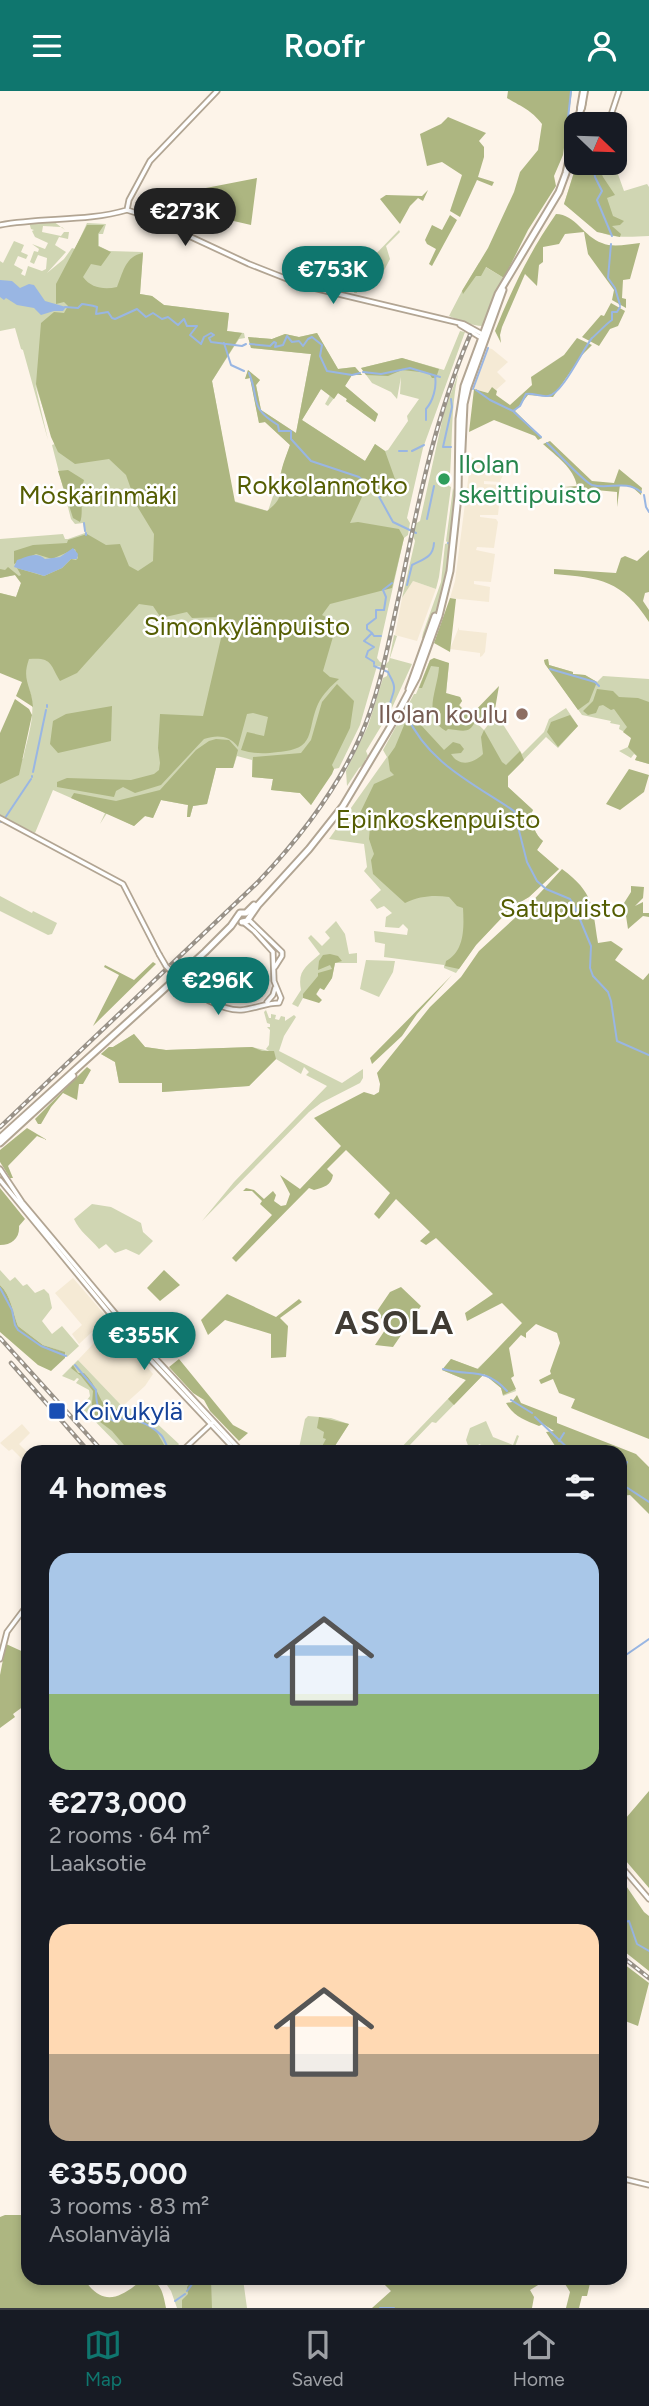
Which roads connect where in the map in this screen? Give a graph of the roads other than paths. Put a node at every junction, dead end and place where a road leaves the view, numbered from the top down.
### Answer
1 (217, 91) edge
2 (585, 91) edge
3 (619, 91) edge
4 (581, 108) joint
5 (580, 112) edge
6 (612, 112) edge
7 (565, 175) edge
8 (127, 210) junction
9 (0, 225) edge
10 (484, 337) junction
11 (0, 818) edge
12 (245, 918) junction
13 (274, 996) junction
14 (274, 1003) junction
15 (265, 1004) junction
16 (117, 1031) junction
17 (0, 1138) edge
18 (0, 1143) edge
19 (0, 1169) edge
20 (0, 1180) edge
21 (212, 1423) junction
22 (189, 1445) edge
23 (233, 1445) edge
24 (21, 1612) edge
25 (1, 1657) edge
26 (627, 1875) edge
27 (649, 1899) edge
28 (627, 2180) edge
29 (649, 2185) edge

1 - 8 main road
2 - 4 highway
3 - 6 main road
4 - 5 main road
7 - 10 main road
8 - 9 main road
8 - 10 main road
10 - 12 main road
11 - 15 main road, bridge
12 - 13 main road
12 - 16 main road
13 - 14 main road
13 - 14 main road
13 - 15 main road
14 - 15 main road
16 - 17 main road
16 - 18 main road
19 - 21 main road
20 - 21 main road
21 - 22 main road
21 - 23 main road
24 - 25 main road
26 - 27 main road
28 - 29 main road

